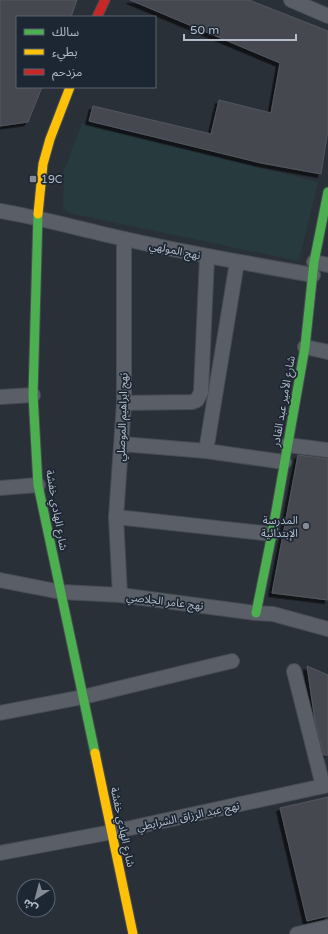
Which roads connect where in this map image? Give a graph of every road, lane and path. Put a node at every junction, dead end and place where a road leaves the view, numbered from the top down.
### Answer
1 (104, 0) edge
2 (291, 0) edge
3 (98, 16) edge
4 (328, 16) edge
5 (70, 88) edge
6 (328, 192) edge
7 (327, 204) edge
8 (0, 211) edge
9 (38, 218) junction
10 (124, 239) junction
11 (207, 257) junction
12 (237, 262) junction
13 (318, 267) edge
14 (305, 347) junction
15 (328, 352) edge
16 (33, 395) junction
17 (0, 397) edge
18 (124, 403) junction
19 (122, 444) junction
20 (287, 445) junction
21 (328, 450) edge
22 (206, 451) junction
23 (284, 462) junction
24 (38, 485) junction
25 (0, 488) edge
26 (116, 517) junction
27 (272, 534) junction
28 (0, 580) edge
29 (61, 592) junction
30 (120, 595) junction
31 (256, 613) junction
32 (328, 629) edge
33 (232, 661) dead end
34 (294, 671) dead end
35 (83, 697) junction
36 (0, 713) edge
37 (325, 786) edge
38 (112, 832) junction
39 (0, 853) edge
40 (328, 927) edge
41 (133, 934) edge
42 (297, 934) edge

1 - 3 street
2 - 4 street
5 - 9 street, شارع الهادي خفشة
6 - 7 street, شارع الأمير عبد القادر
7 - 13 street, شارع الأمير عبد القادر
8 - 9 street, نهج المولهي
9 - 10 street, نهج المولهي
9 - 16 street, شارع الهادي خفشة
10 - 11 street, نهج المولهي
10 - 18 street, نهج ابراهيم الموصلي
11 - 12 street, نهج المولهي
11 - 18 street
12 - 13 street, نهج المولهي
12 - 22 street
13 - 14 street, شارع الأمير عبد القادر
14 - 15 street
14 - 20 street, شارع الأمير عبد القادر
16 - 17 street
16 - 24 street, شارع الهادي خفشة
18 - 19 street, نهج ابراهيم الموصلي
19 - 22 street
19 - 26 street, نهج ابراهيم الموصلي
20 - 21 street
20 - 23 street, شارع الأمير عبد القادر
22 - 23 street
23 - 27 street, شارع الأمير عبد القادر
24 - 25 street
24 - 29 street, شارع الهادي خفشة
26 - 27 street
26 - 30 street, نهج ابراهيم الموصلي
27 - 31 street, شارع الأمير عبد القادر
28 - 29 street, نهج عامر الجلاصي
29 - 30 street, نهج عامر الجلاصي
29 - 35 street, شارع الهادي خفشة
30 - 31 street, نهج عامر الجلاصي
31 - 32 street, نهج عامر الجلاصي
33 - 35 street
34 - 37 street
35 - 36 street
35 - 38 street, شارع الهادي خفشة
37 - 38 street, نهج عبد الرزاق الشرايطي
38 - 39 street, نهج عبد الرزاق الشرايطي
38 - 41 street, شارع الهادي خفشة
40 - 42 street

